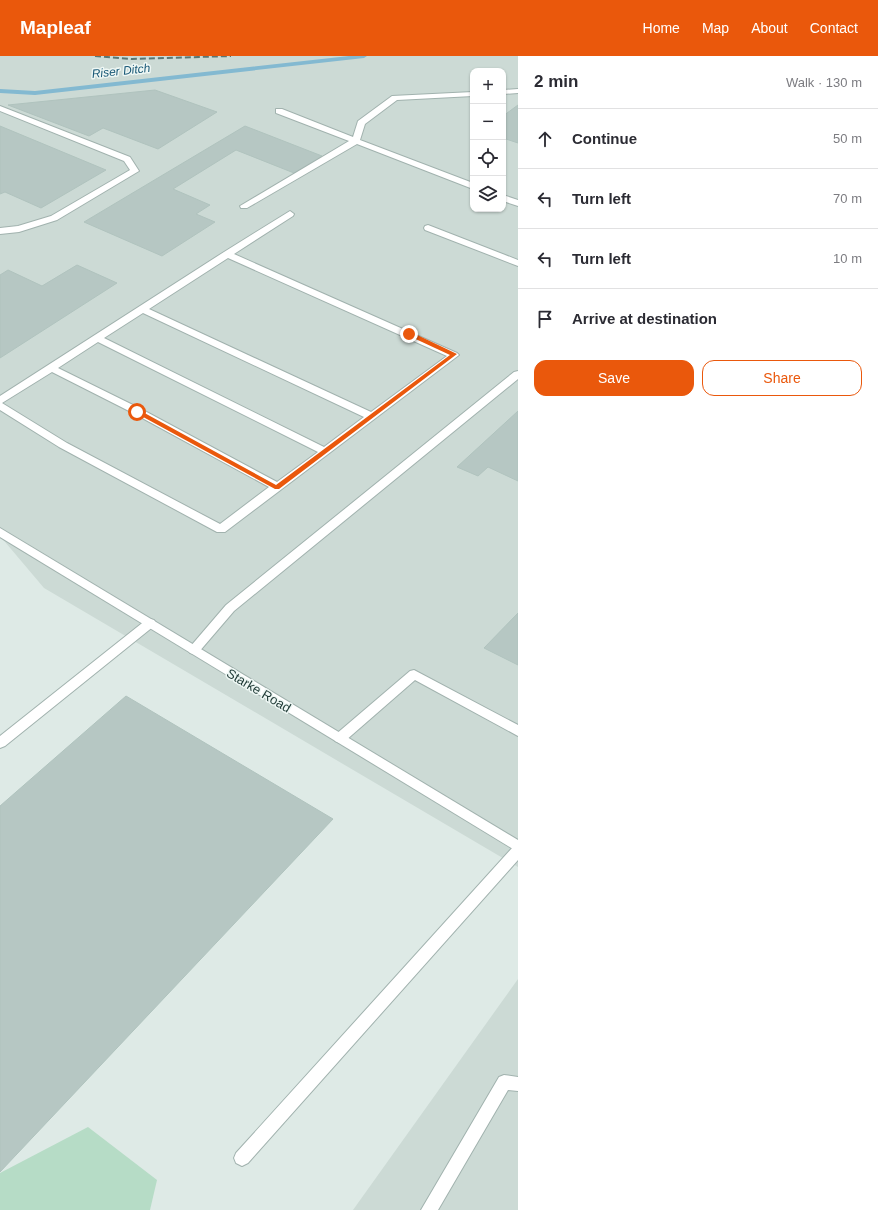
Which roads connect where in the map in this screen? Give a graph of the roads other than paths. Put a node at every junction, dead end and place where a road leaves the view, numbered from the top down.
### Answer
1 (518, 91) edge
2 (506, 92) edge
3 (470, 94) edge
4 (0, 108) edge
5 (279, 111) dead end
6 (356, 141) junction
7 (470, 185) edge
8 (506, 199) edge
9 (518, 203) edge
10 (244, 206) dead end
11 (290, 214) dead end
12 (428, 228) dead end
13 (0, 231) edge
14 (227, 254) junction
15 (518, 263) edge
16 (142, 309) junction
17 (97, 338) junction
18 (51, 368) junction
19 (518, 374) edge
20 (0, 401) edge
21 (0, 406) edge
22 (370, 416) junction
23 (324, 451) junction
24 (277, 487) junction
25 (0, 532) edge
26 (150, 623) junction
27 (194, 650) junction
28 (518, 731) edge
29 (340, 738) junction
30 (0, 743) edge
31 (518, 847) edge
32 (518, 851) edge
33 (518, 1084) edge
34 (242, 1158) dead end
35 (429, 1210) edge

1 - 2 street
3 - 6 street
4 - 13 street
5 - 6 street
6 - 7 street
6 - 10 street
8 - 9 street
11 - 14 street
12 - 15 street
14 - 16 street
14 - 22 street
16 - 17 street
16 - 22 street
17 - 18 street
17 - 23 street
18 - 20 street
18 - 24 street
19 - 27 street
21 - 24 street
22 - 23 street
23 - 24 street
25 - 26 street, Starke Road
26 - 27 street, Starke Road
26 - 30 street
27 - 29 street, Starke Road
28 - 29 street
29 - 31 street, Starke Road
32 - 34 street
33 - 35 street

